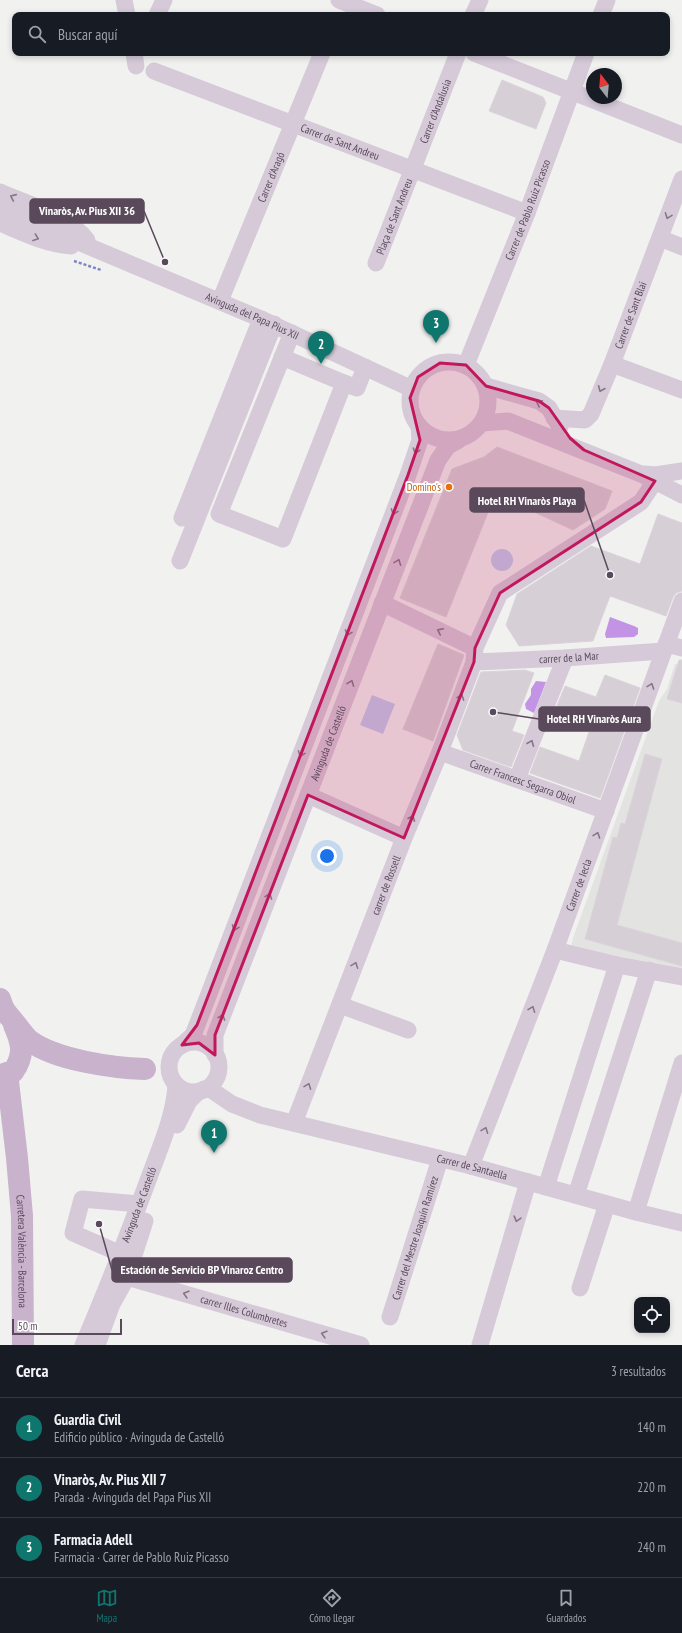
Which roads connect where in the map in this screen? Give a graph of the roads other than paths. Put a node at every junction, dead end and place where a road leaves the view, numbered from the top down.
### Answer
1 (124, 0) edge
2 (164, 0) edge
3 (480, 0) edge
4 (607, 0) edge
5 (341, 4) edge
6 (126, 12) edge
7 (158, 12) edge
8 (368, 12) edge
9 (475, 12) edge
10 (602, 12) edge
11 (321, 56) edge
12 (457, 56) edge
13 (481, 56) edge
14 (585, 56) edge
15 (154, 72) dead end
16 (571, 92) junction
17 (293, 124) junction
18 (682, 136) edge
19 (413, 170) junction
20 (682, 179) edge
21 (0, 192) edge
22 (0, 209) edge
23 (527, 213) junction
24 (0, 223) edge
25 (660, 238) junction
26 (91, 247) junction
27 (682, 247) edge
28 (376, 263) dead end
29 (220, 301) junction
30 (267, 321) junction
31 (292, 333) junction
32 (282, 357) junction
33 (612, 364) junction
34 (466, 365) junction
35 (365, 367) junction
36 (344, 383) junction
37 (486, 386) junction
38 (412, 388) junction
39 (682, 390) edge
40 (554, 418) junction
41 (482, 423) junction
42 (419, 427) junction
43 (458, 440) junction
44 (584, 450) junction
45 (682, 471) edge
46 (648, 477) junction
47 (682, 495) edge
48 (182, 518) dead end
49 (180, 561) dead end
50 (682, 601) edge
51 (382, 603) junction
52 (665, 647) junction
53 (682, 648) edge
54 (474, 655) junction
55 (565, 658) junction
56 (440, 752) junction
57 (517, 779) junction
58 (308, 795) junction
59 (606, 811) junction
60 (404, 838) junction
61 (555, 950) junction
62 (617, 965) junction
63 (649, 970) junction
64 (682, 977) edge
65 (0, 999) edge
66 (340, 1004) junction
67 (12, 1020) junction
68 (408, 1030) dead end
69 (176, 1051) junction
70 (61, 1055) junction
71 (217, 1062) junction
72 (682, 1063) edge
73 (9, 1070) edge
74 (145, 1070) junction
75 (176, 1084) junction
76 (202, 1090) junction
77 (260, 1115) junction
78 (294, 1123) junction
79 (440, 1159) junction
80 (470, 1166) junction
81 (528, 1182) junction
82 (546, 1187) junction
83 (576, 1195) junction
84 (139, 1204) junction
85 (607, 1204) junction
86 (636, 1212) junction
87 (682, 1223) edge
88 (127, 1254) junction
89 (127, 1277) junction
90 (580, 1288) dead end
91 (390, 1317) dead end
92 (23, 1345) edge
93 (83, 1345) edge
94 (97, 1345) edge
95 (361, 1345) edge
96 (480, 1345) edge

1 - 6 street
2 - 7 street
3 - 9 street
4 - 10 street
5 - 8 street
11 - 17 street, Carrer d'Aragó
12 - 19 street, Carrer d'Andalusia
13 - 16 street
14 - 16 street, Carrer de Pablo Ruiz Picasso
15 - 17 street, Carrer de Sant Andreu
16 - 18 street
16 - 23 street, Carrer de Pablo Ruiz Picasso
17 - 19 street, Carrer de Sant Andreu
17 - 29 street, Carrer d'Aragó
19 - 23 street, Carrer de Sant Andreu
19 - 28 street, Plaça de Sant Andreu
20 -> 25 street, Carrer de Sant Blai
26 -> 21 street
22 - 26 street, Avinguda del Papa Pius XII
23 - 34 street, Carrer de Pablo Ruiz Picasso
24 -> 26 street, Avinguda del Papa Pius XII
25 - 27 street
25 - 33 street, Carrer de Sant Blai
26 - 29 street, Avinguda del Papa Pius XII
29 - 30 street, Avinguda del Papa Pius XII
30 - 31 street, Avinguda del Papa Pius XII
30 - 48 street
30 - 49 street
31 - 32 street
31 - 35 street, Avinguda del Papa Pius XII
32 - 36 street
32 - 36 street
33 - 39 street
33 -> 40 street, Carrer de Sant Blai
34 - 37 street
34 - 38 street
35 - 36 street
35 - 38 street, Avinguda del Papa Pius XII
40 -> 37 street
37 - 41 street
38 - 42 street
40 - 44 street
41 - 43 street
41 - 44 street
42 - 43 street
42 -> 69 street, Avinguda de Castelló
51 -> 43 street, Avinguda de Castelló
44 - 46 street
45 - 46 street
46 - 47 street
46 - 54 street, carrer de Rossell
50 - 52 street, Carrer de Iecla
54 -> 51 street, carrer de la Mar
58 -> 51 street, Avinguda de Castelló
52 - 53 street, carrer de la Mar
52 - 55 street, carrer de la Mar
59 -> 52 street, Carrer de Iecla
54 - 55 street, carrer de la Mar
56 -> 54 street, carrer de Rossell
57 -> 55 street
56 - 57 street, Carrer Francesc Segarra Obiol
60 -> 56 street, carrer de Rossell
57 - 59 street, Carrer Francesc Segarra Obiol
58 - 60 street
71 -> 58 street, Avinguda de Castelló
61 -> 59 street, Carrer de Iecla
66 -> 60 street, carrer de Rossell
61 - 62 street
80 -> 61 street, Carrer de Iecla
62 - 63 street
62 - 82 street
63 - 64 street
63 - 83 street
65 - 67 main road
66 - 68 street
78 -> 66 street, carrer de Rossell
67 - 70 main road
67 - 73 main road, Carretera València - Barcelona
69 - 71 street
69 - 74 street
69 - 75 street
70 - 73 main road
70 - 74 main road
71 - 76 street
71 - 77 street, Carrer de Santaella
72 - 86 street
73 - 92 main road, Carretera València - Barcelona
74 - 75 street
75 - 76 street
75 - 84 street, Avinguda de Castelló
76 - 77 street, Carrer de Santaella
76 - 88 street, Avinguda de Castelló
77 - 78 street, Carrer de Santaella
78 - 79 street, Carrer de Santaella
79 - 80 street, Carrer de Santaella
79 - 91 street, Carrer del Mestre Joaquín Ramírez
80 - 81 street, Carrer de Santaella
81 - 82 street, Carrer de Santaella
81 -> 96 street
82 - 83 street, Carrer de Santaella
83 - 85 street, Carrer de Santaella
84 - 88 street, Avinguda de Castelló
84 - 88 street
85 - 86 street, Carrer de Santaella
85 - 90 street
86 - 87 street, Carrer de Santaella
88 - 89 street, Avinguda de Castelló
88 - 93 street, Avinguda de Castelló
89 - 94 street, Avinguda de Castelló
95 -> 89 street, carrer Illes Columbretes

